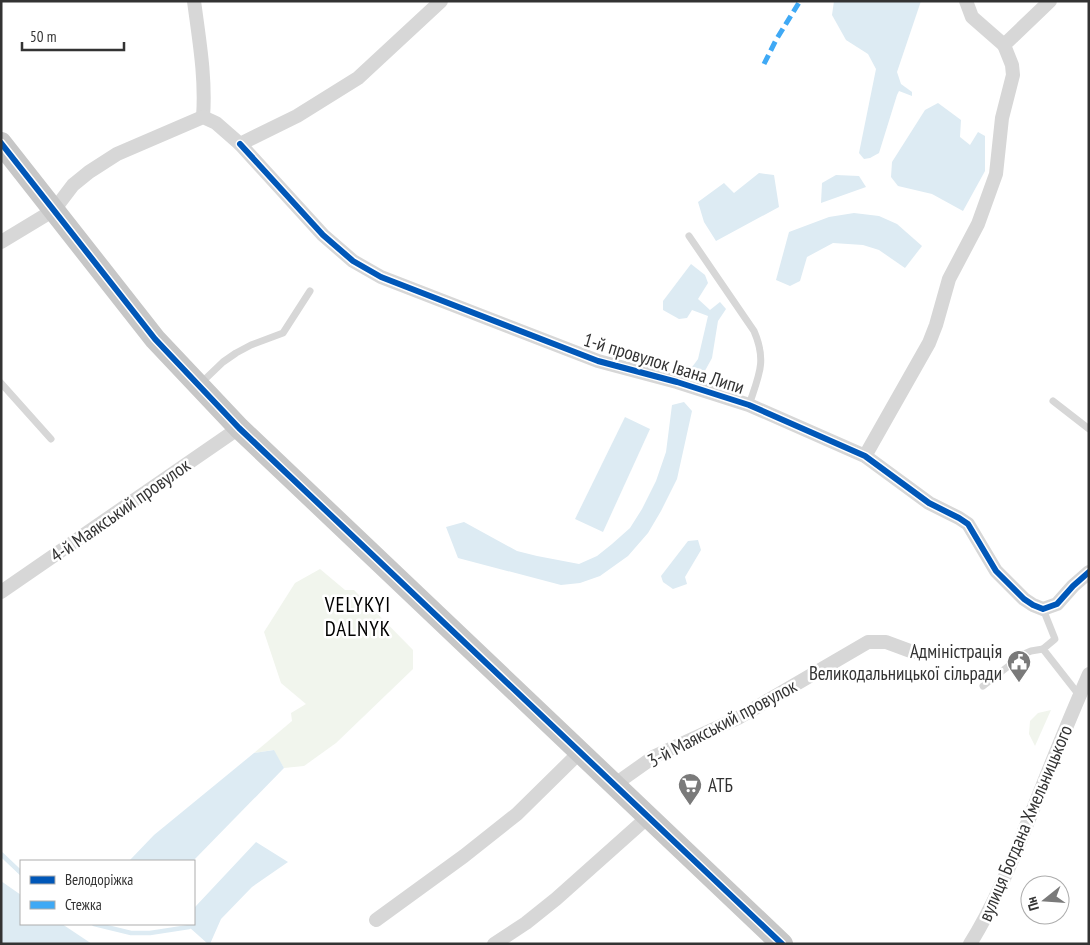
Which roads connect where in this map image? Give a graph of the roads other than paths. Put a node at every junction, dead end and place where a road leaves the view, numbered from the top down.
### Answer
1 (194, 1) edge
2 (441, 1) edge
3 (966, 1) edge
4 (1050, 1) edge
5 (1004, 45) junction
6 (203, 117) junction
7 (1, 143) edge
8 (240, 144) junction
9 (54, 210) junction
10 (689, 236) dead end
11 (1, 242) edge
12 (310, 292) dead end
13 (1, 383) edge
14 (198, 386) junction
15 (1052, 401) dead end
16 (749, 405) junction
17 (239, 428) junction
18 (1089, 429) edge
19 (51, 439) dead end
20 (865, 456) junction
21 (1089, 572) edge
22 (1, 592) edge
23 (1043, 608) junction
24 (1043, 649) junction
25 (913, 652) dead end
26 (1089, 674) edge
27 (983, 686) dead end
28 (1084, 699) edge
29 (580, 752) junction
30 (614, 785) junction
31 (648, 817) junction
32 (376, 920) dead end
33 (494, 944) edge
34 (782, 944) edge
35 (970, 944) edge

1 - 6 street
2 - 8 street
3 - 5 street
4 - 5 street
5 - 20 street
6 - 8 street, 1-й провулок Івана Липи
6 - 9 street
7 - 9 highway
8 - 16 street, 1-й провулок Івана Липи
9 - 11 street
9 - 14 highway
10 - 16 lane
12 - 14 lane
13 - 19 lane
14 - 17 highway
15 - 18 lane
16 - 20 street, 1-й провулок Івана Липи
17 - 22 street, 4-й Маякський провулок
17 - 29 highway
20 - 23 street, 1-й провулок Івана Липи
21 - 23 street
23 - 24 lane
24 - 27 lane
24 - 28 lane
25 - 30 street, 3-й Маякський провулок
26 - 28 street, вулиця Богдана Хмельницького
28 - 35 street, вулиця Богдана Хмельницького
29 - 30 highway
29 - 32 street
30 - 31 highway
31 - 33 street
31 - 34 highway

